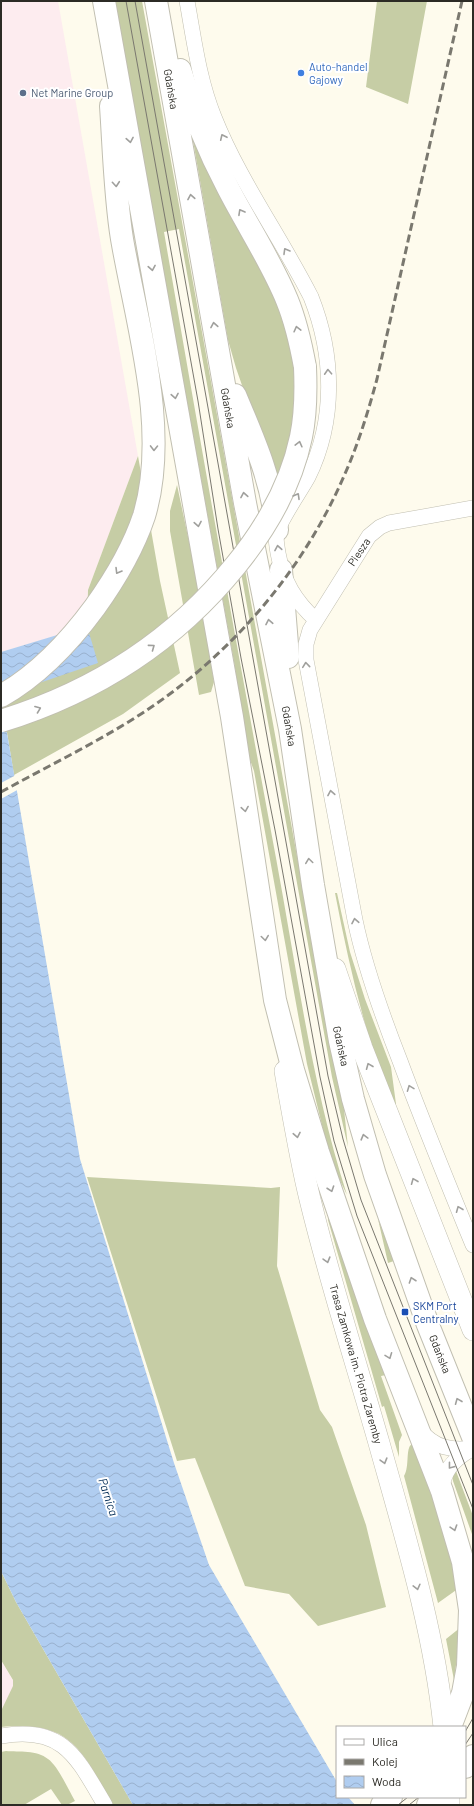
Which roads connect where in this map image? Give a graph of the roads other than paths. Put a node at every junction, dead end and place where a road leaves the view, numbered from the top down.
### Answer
1 (156, 1) edge
2 (160, 1) edge
3 (187, 1) edge
4 (106, 10) edge
5 (220, 359) junction
6 (473, 508) edge
7 (277, 530) junction
8 (281, 570) junction
9 (316, 620) junction
10 (1, 696) edge
11 (1, 721) edge
12 (290, 729) junction
13 (313, 885) junction
14 (275, 1000) junction
15 (473, 1245) edge
16 (473, 1330) edge
17 (415, 1423) junction
18 (473, 1437) edge
19 (473, 1448) edge
20 (442, 1491) junction
21 (444, 1726) edge
22 (450, 1726) edge
23 (1, 1736) edge
24 (473, 1756) edge
25 (466, 1766) edge
26 (390, 1798) edge
27 (436, 1798) edge
28 (104, 1805) edge
29 (382, 1805) edge
30 (428, 1805) edge

5 -> 1 main road, Gdańska
11 -> 2 main road, bridge
7 -> 3 street
4 -> 10 main road
4 -> 14 main road
5 - 7 main road
12 -> 5 main road, Gdańska
6 - 9 street, Piesza
8 -> 7 street
8 - 9 street
8 - 12 main road
15 -> 9 street
13 -> 12 main road, Gdańska
16 -> 13 main road
18 -> 13 main road, Gdańska
14 -> 17 main road
14 -> 21 main road, Trasa Zamkowa im. Piotra Zaremby
17 - 19 street
17 - 20 main road
19 -> 20 street
20 -> 22 main road
23 - 28 street
24 - 25 main road
26 - 29 main road
27 - 30 main road

